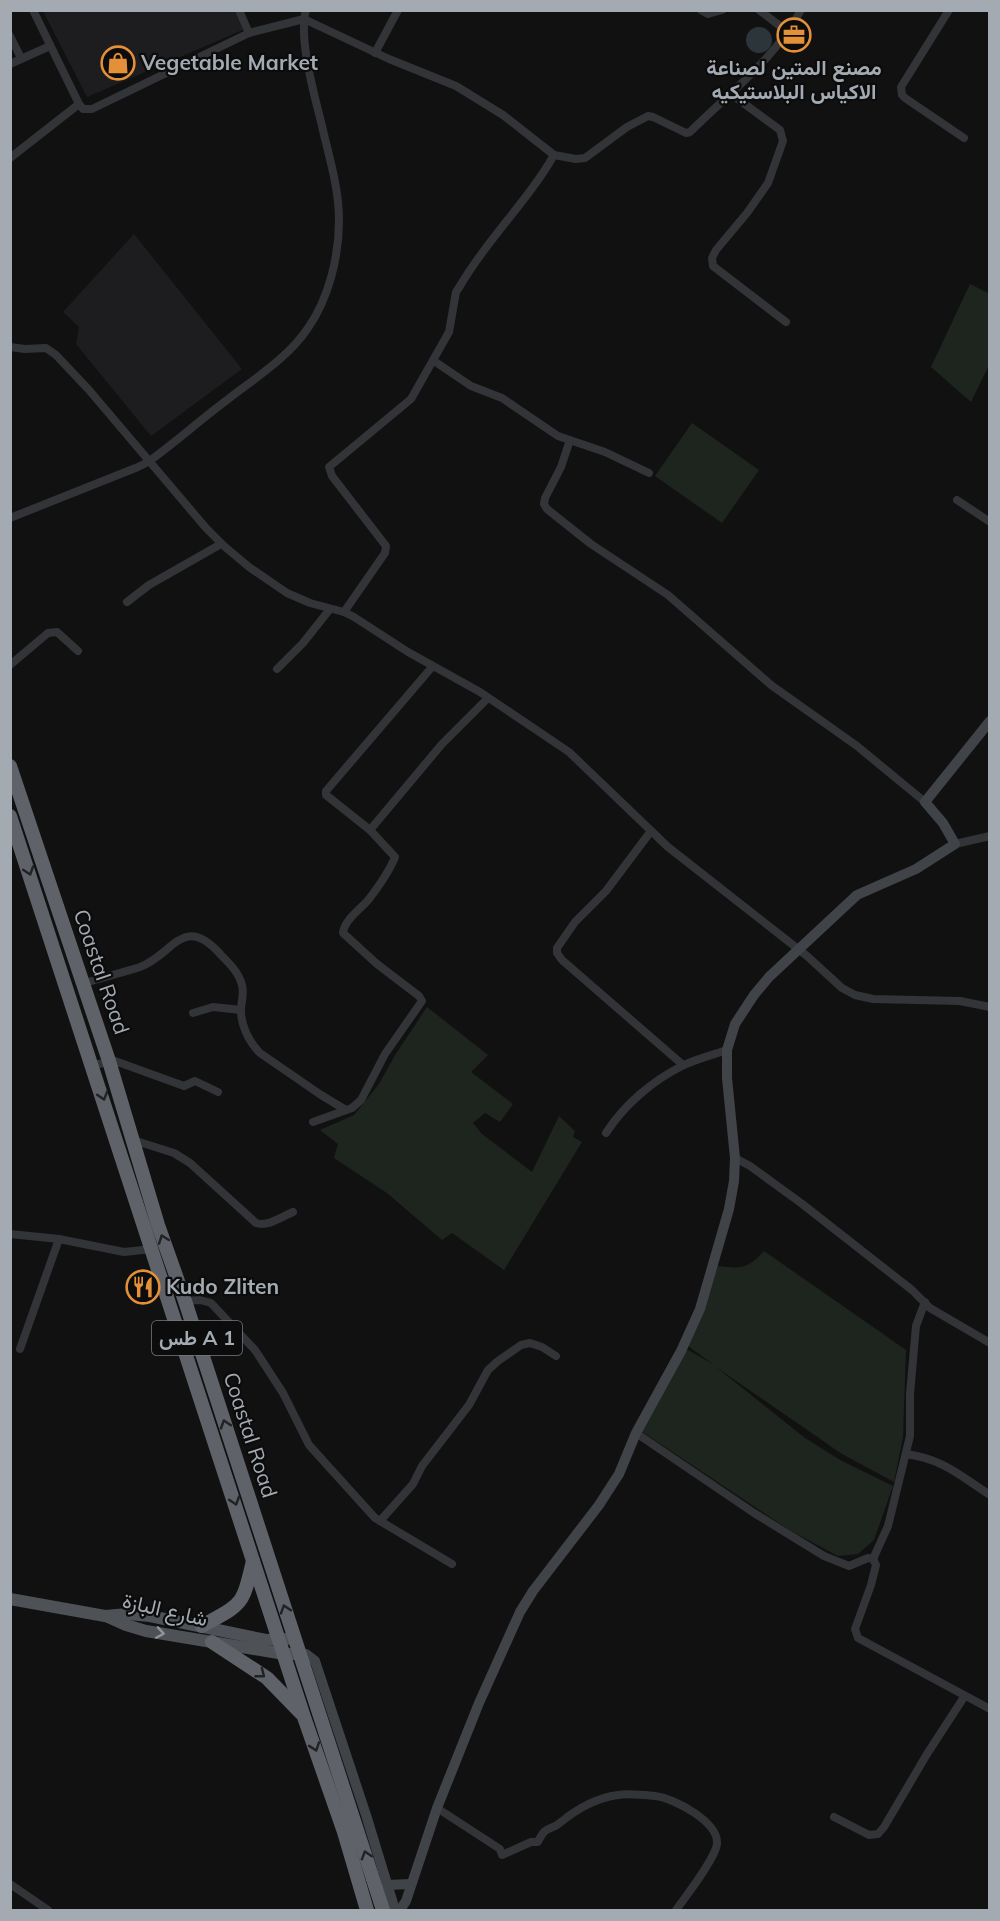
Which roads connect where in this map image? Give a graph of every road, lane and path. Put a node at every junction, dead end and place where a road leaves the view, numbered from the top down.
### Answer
1 (33, 10) edge
2 (239, 10) edge
3 (398, 10) edge
4 (701, 10) edge
5 (722, 10) edge
6 (759, 10) edge
7 (801, 10) edge
8 (950, 10) edge
9 (305, 15) edge
10 (788, 32) junction
11 (249, 33) junction
12 (10, 36) edge
13 (50, 45) junction
14 (375, 53) junction
15 (21, 58) junction
16 (10, 64) edge
17 (731, 94) junction
18 (79, 104) junction
19 (964, 138) dead end
20 (554, 154) junction
21 (10, 158) edge
22 (786, 321) dead end
23 (10, 347) edge
24 (434, 361) junction
25 (570, 440) junction
26 (148, 462) junction
27 (649, 473) dead end
28 (957, 500) dead end
29 (10, 518) edge
30 (990, 522) edge
31 (221, 544) junction
32 (127, 602) dead end
33 (330, 609) junction
34 (344, 612) junction
35 (78, 651) dead end
36 (10, 665) edge
37 (432, 667) junction
38 (277, 669) dead end
39 (489, 698) junction
40 (990, 721) edge
41 (10, 766) edge
42 (925, 802) junction
43 (11, 820) edge
44 (370, 830) junction
45 (651, 831) junction
46 (990, 836) edge
47 (955, 844) junction
48 (798, 950) junction
49 (82, 984) junction
50 (990, 1007) edge
51 (241, 1010) junction
52 (193, 1013) dead end
53 (727, 1050) junction
54 (109, 1061) junction
55 (93, 1065) junction
56 (683, 1065) junction
57 (218, 1092) dead end
58 (346, 1110) junction
59 (313, 1122) dead end
60 (606, 1133) dead end
61 (133, 1140) junction
62 (735, 1158) junction
63 (139, 1162) junction
64 (125, 1166) junction
65 (293, 1212) dead end
66 (10, 1234) edge
67 (59, 1239) junction
68 (152, 1249) junction
69 (185, 1301) junction
70 (925, 1302) junction
71 (990, 1343) edge
72 (20, 1350) dead end
73 (556, 1356) dead end
74 (636, 1433) junction
75 (906, 1454) junction
76 (990, 1495) edge
77 (380, 1521) junction
78 (254, 1559) junction
79 (873, 1559) junction
80 (452, 1564) dead end
81 (10, 1599) edge
82 (105, 1616) junction
83 (202, 1626) junction
84 (295, 1638) junction
85 (280, 1640) junction
86 (212, 1642) junction
87 (284, 1654) junction
88 (300, 1654) junction
89 (964, 1697) junction
90 (990, 1709) edge
91 (304, 1717) junction
92 (437, 1808) junction
93 (834, 1817) dead end
94 (10, 1884) edge
95 (410, 1884) junction
96 (387, 1885) junction
97 (48, 1911) edge
98 (367, 1911) edge
99 (383, 1911) edge
100 (395, 1911) edge
101 (400, 1911) edge
102 (676, 1911) edge

1 - 13 street
2 - 11 street
3 - 14 street
4 - 5 street
6 - 10 street
7 - 10 street
8 - 19 street
9 - 11 street
9 - 14 street
9 - 26 street
10 - 17 street
11 - 18 street
12 - 15 street
13 - 15 street
13 - 18 street
14 - 20 street
15 - 16 street
17 - 20 street
17 - 22 street
18 - 21 street
20 - 24 street
23 - 26 street
24 - 25 street
24 - 34 street
25 - 27 street
25 - 42 street
26 - 29 street
26 - 31 street
28 - 30 street
31 - 32 street
31 - 33 street
33 - 34 street
33 - 38 street
34 - 37 street
35 - 36 street
37 - 39 street
37 - 44 street
39 - 44 street
39 - 45 street
40 - 42 street
41 - 49 highway, Coastal Road / طس A 1
42 - 47 street
43 -> 55 highway, Coastal Road / طس A 1
44 - 58 street
45 - 48 street
45 - 56 street
46 - 47 street
47 - 48 street
48 - 50 street
48 - 53 street
49 - 51 street
49 - 54 highway, Coastal Road / طس A 1
51 - 52 street
51 - 58 street
53 - 56 street
53 - 62 street
54 - 55 street
54 - 57 street
54 - 61 highway, Coastal Road / طس A 1
55 -> 64 highway, Coastal Road / طس A 1
56 - 60 street
58 - 59 street
61 - 63 highway, Coastal Road / طس A 1
61 - 65 street
62 - 70 street
62 - 74 street
63 - 64 highway
69 -> 63 highway, Coastal Road / طس A 1
64 - 68 highway, Coastal Road / طس A 1
66 - 67 street
67 - 68 street
67 - 72 street
68 -> 78 highway, Coastal Road / طس A 1
69 - 77 street
84 -> 69 highway, Coastal Road / طس A 1
70 - 71 street
70 - 75 street
73 - 77 street
74 - 79 street
74 - 92 street
75 - 76 street
75 - 79 street
77 - 80 street
78 - 83 highway
78 - 85 highway, Coastal Road / طس A 1
79 - 89 street
81 - 82 main road
82 - 83 main road, شارع البازة
82 -> 86 main road, شارع البازة
83 - 85 main road, شارع البازة
84 - 85 main road, شارع البازة
84 - 88 highway, Coastal Road / طس A 1
85 - 87 highway, Coastal Road / طس A 1
86 - 87 main road, شارع البازة
86 -> 91 highway
87 - 88 main road, شارع البازة
87 - 91 highway, Coastal Road / طس A 1
88 - 96 street
99 -> 88 highway, Coastal Road / طس A 1
89 - 90 street
89 - 93 street
91 -> 98 highway, Coastal Road / طس A 1
92 - 95 street
92 - 102 street
94 - 97 street
95 - 96 street
95 - 101 street
96 - 100 street

